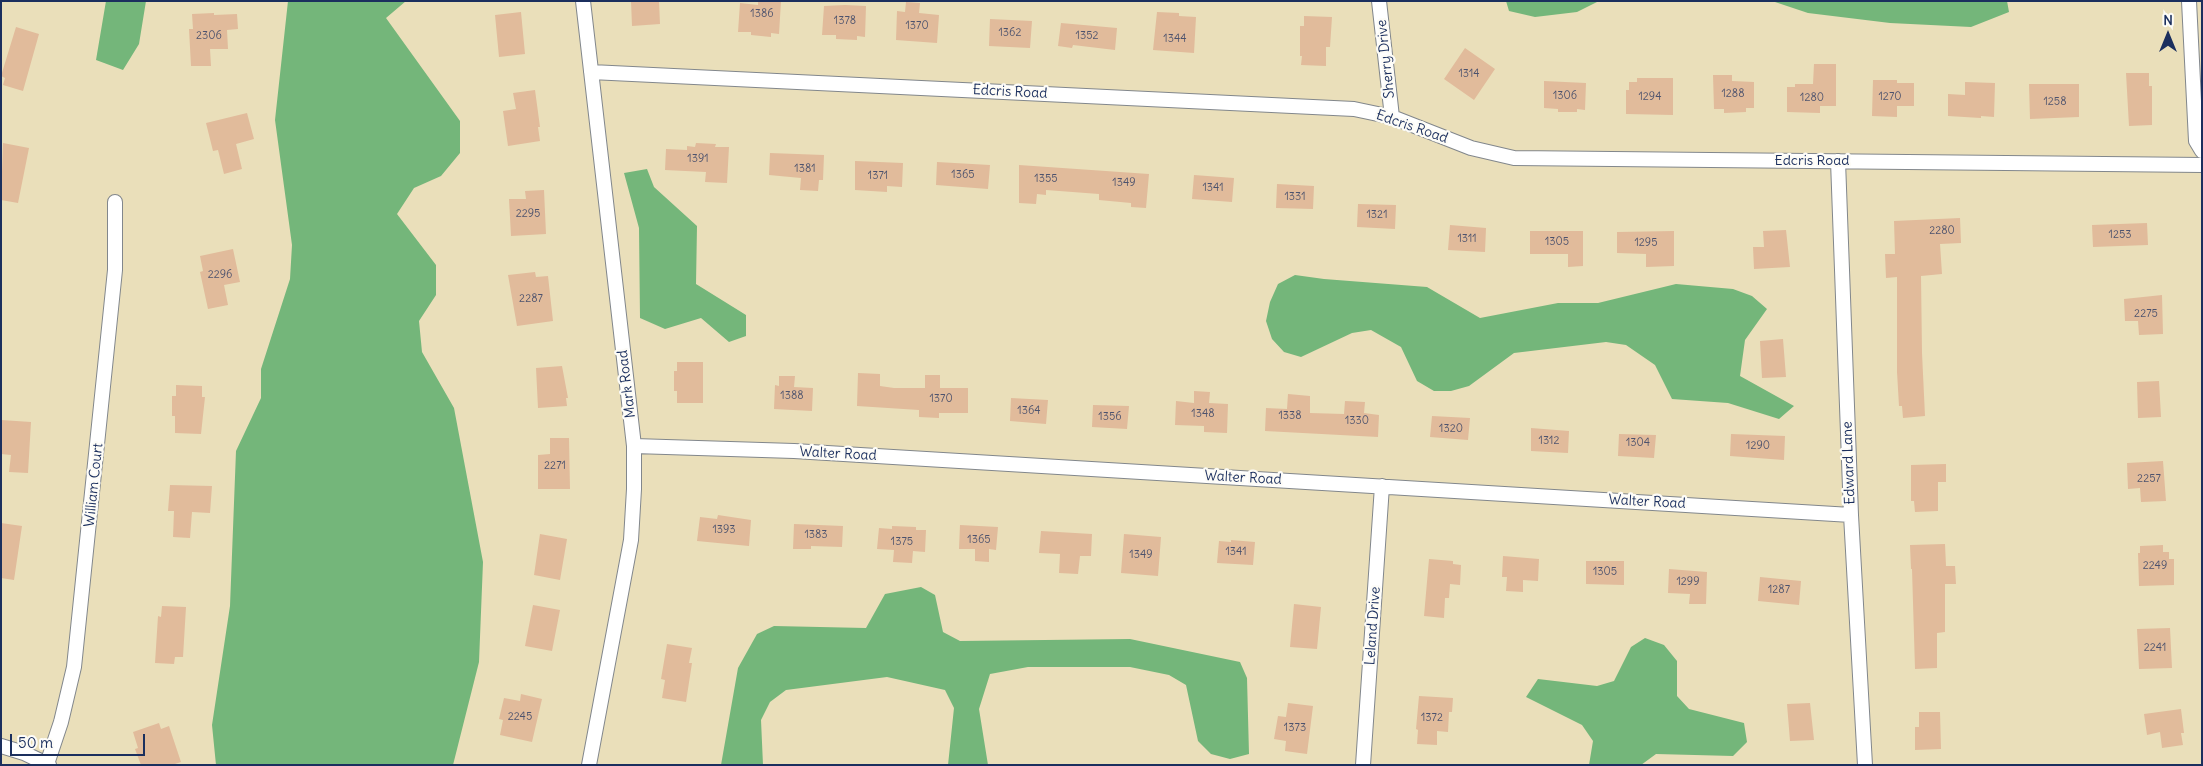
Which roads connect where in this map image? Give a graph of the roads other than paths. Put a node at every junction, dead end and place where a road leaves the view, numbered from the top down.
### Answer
1 (583, 1) edge
2 (1379, 1) edge
3 (2189, 1) edge
4 (591, 72) junction
5 (1392, 118) junction
6 (2202, 151) edge
7 (1838, 161) junction
8 (2202, 165) edge
9 (115, 202) dead end
10 (634, 446) junction
11 (1382, 486) junction
12 (1851, 515) junction
13 (1, 746) edge
14 (48, 764) edge
15 (589, 765) edge
16 (1363, 765) edge
17 (1865, 765) edge

1 - 4 street, Mark Road
2 - 5 street, Sherry Drive
3 - 6 street
4 - 5 street, Edcris Road
4 - 10 street, Mark Road
5 - 7 street, Edcris Road
7 - 8 street, Edcris Road
7 - 12 street, Edward Lane
9 - 14 street, William Court
10 - 11 street, Walter Road
10 - 15 street, Mark Road
11 - 12 street, Walter Road
11 - 16 street, Leland Drive
12 - 17 street, Edward Lane
13 - 14 street

